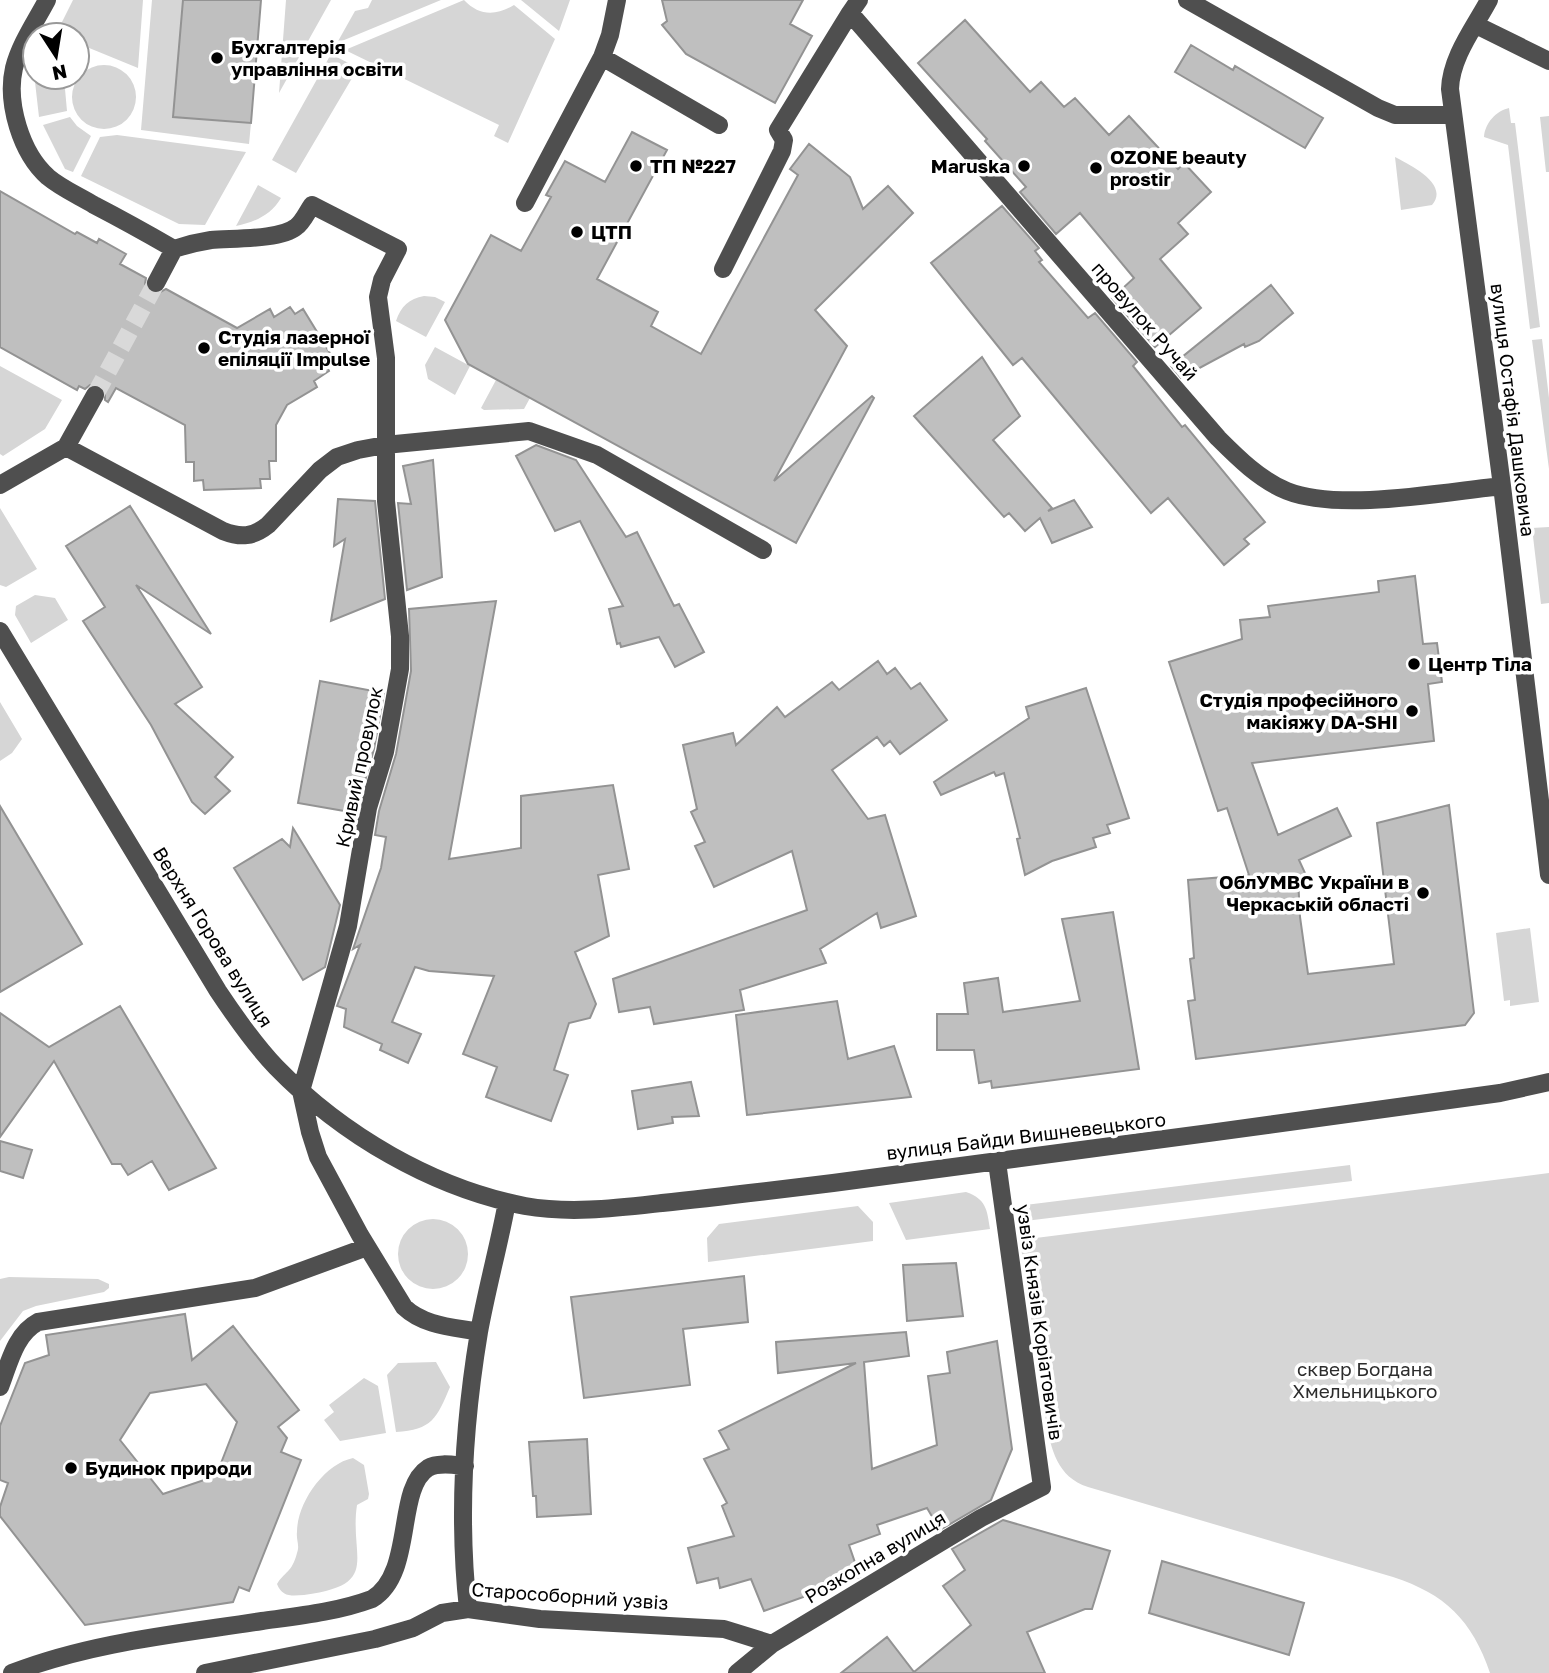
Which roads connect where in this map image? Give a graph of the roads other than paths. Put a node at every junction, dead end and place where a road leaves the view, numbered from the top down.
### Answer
1 (47, 0) edge
2 (617, 0) edge
3 (1187, 0) edge
4 (1489, 0) edge
5 (854, 7) edge
6 (1476, 25) junction
7 (602, 57) junction
8 (1549, 61) edge
9 (1453, 115) junction
10 (719, 125) dead end
11 (525, 203) dead end
12 (174, 249) junction
13 (723, 269) dead end
14 (156, 283) tunnel mouth
15 (95, 394) tunnel mouth
16 (385, 445) junction
17 (66, 447) junction
18 (0, 485) edge
19 (1502, 486) junction
20 (763, 550) dead end
21 (0, 631) edge
22 (1549, 876) edge
23 (1549, 1082) edge
24 (301, 1091) junction
25 (997, 1162) junction
26 (507, 1202) junction
27 (367, 1247) junction
28 (479, 1332) junction
29 (0, 1387) edge
30 (466, 1466) junction
31 (1042, 1487) joint
32 (468, 1609) junction
33 (772, 1643) junction
34 (12, 1673) edge
35 (205, 1673) edge
36 (737, 1673) edge

1 - 12 street
2 - 7 street
3 - 9 street
4 - 6 street, вулиця Остафія Дашковича
5 - 13 street
5 - 19 street, провулок Ручай
6 - 8 street
6 - 9 street, вулиця Остафія Дашковича
7 - 10 street
7 - 11 street
9 - 19 street, вулиця Остафія Дашковича
12 - 14 street
12 - 16 street, Кривий провулок
15 - 17 street
16 - 17 street
16 - 20 street
16 - 24 street, Кривий провулок
17 - 18 street
19 - 22 street, вулиця Остафія Дашковича
21 - 24 street, Верхня Горова вулиця
23 - 25 street, вулиця Байди Вишневецького
24 - 26 street, Верхня Горова вулиця
24 - 27 street
25 - 26 street, вулиця Байди Вишневецького
25 - 31 street, узвіз Князів Коріатовичів
26 - 28 street
27 - 28 street
27 - 29 street
28 - 30 street
30 - 32 street
30 - 34 street
31 - 33 street, Розкопна вулиця
32 - 33 street, Старособорний узвіз
32 - 35 street, Старособорний узвіз
33 - 36 street, Розкопна вулиця

